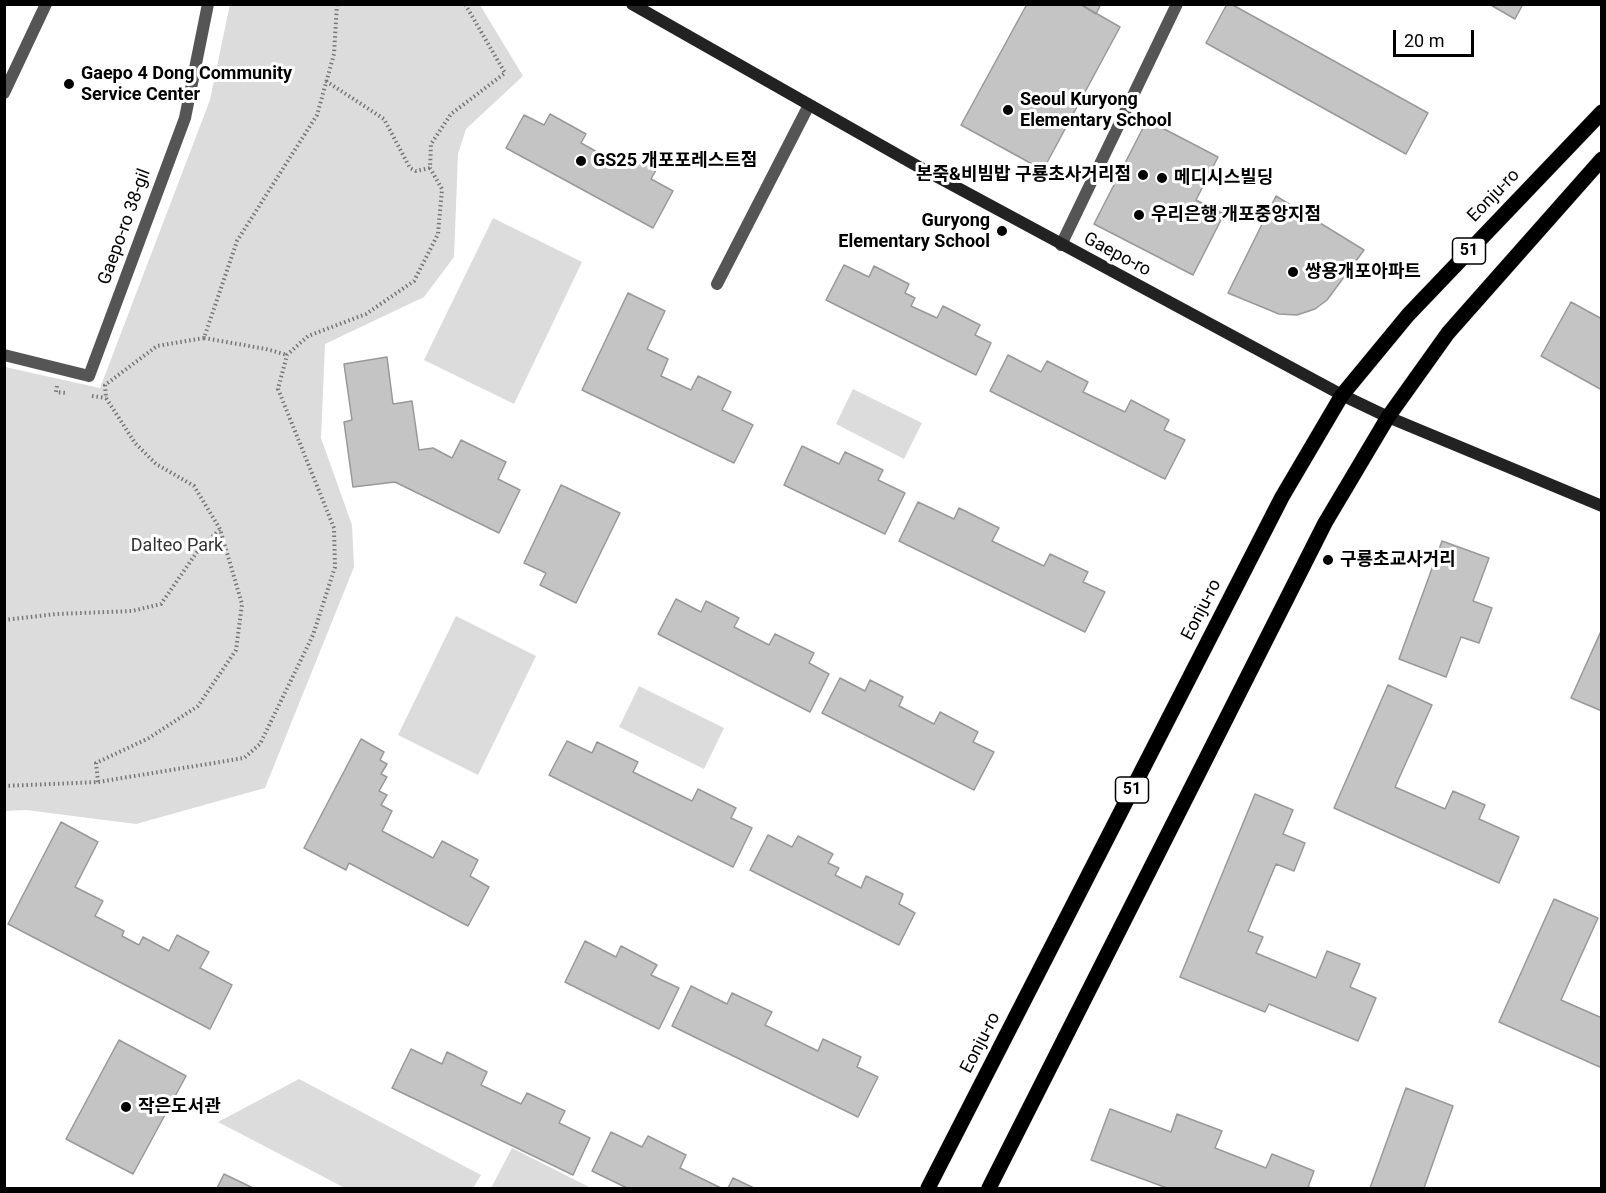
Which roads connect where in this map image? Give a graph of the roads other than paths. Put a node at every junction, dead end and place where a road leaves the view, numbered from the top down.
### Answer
1 (46, 4) edge
2 (208, 4) edge
3 (632, 4) edge
4 (1177, 4) edge
5 (4, 93) edge
6 (809, 105) junction
7 (1602, 112) edge
8 (1602, 159) edge
9 (1061, 245) junction
10 (717, 284) dead end
11 (4, 356) edge
12 (1342, 395) junction
13 (1388, 417) junction
14 (1602, 506) edge
15 (928, 1188) edge
16 (989, 1188) edge

1 - 5 street
2 - 11 street, Gaepo-ro 38-gil
3 - 6 street, Gaepo-ro
4 - 9 street
6 - 9 street, Gaepo-ro
6 - 10 street
7 - 12 main road, Eonju-ro / 51
8 - 13 main road, 51
9 - 12 street, Gaepo-ro
12 - 13 street, Gaepo-ro
12 - 15 main road, Eonju-ro / 51
13 - 14 street, Gaepo-ro
13 - 16 main road, 51

